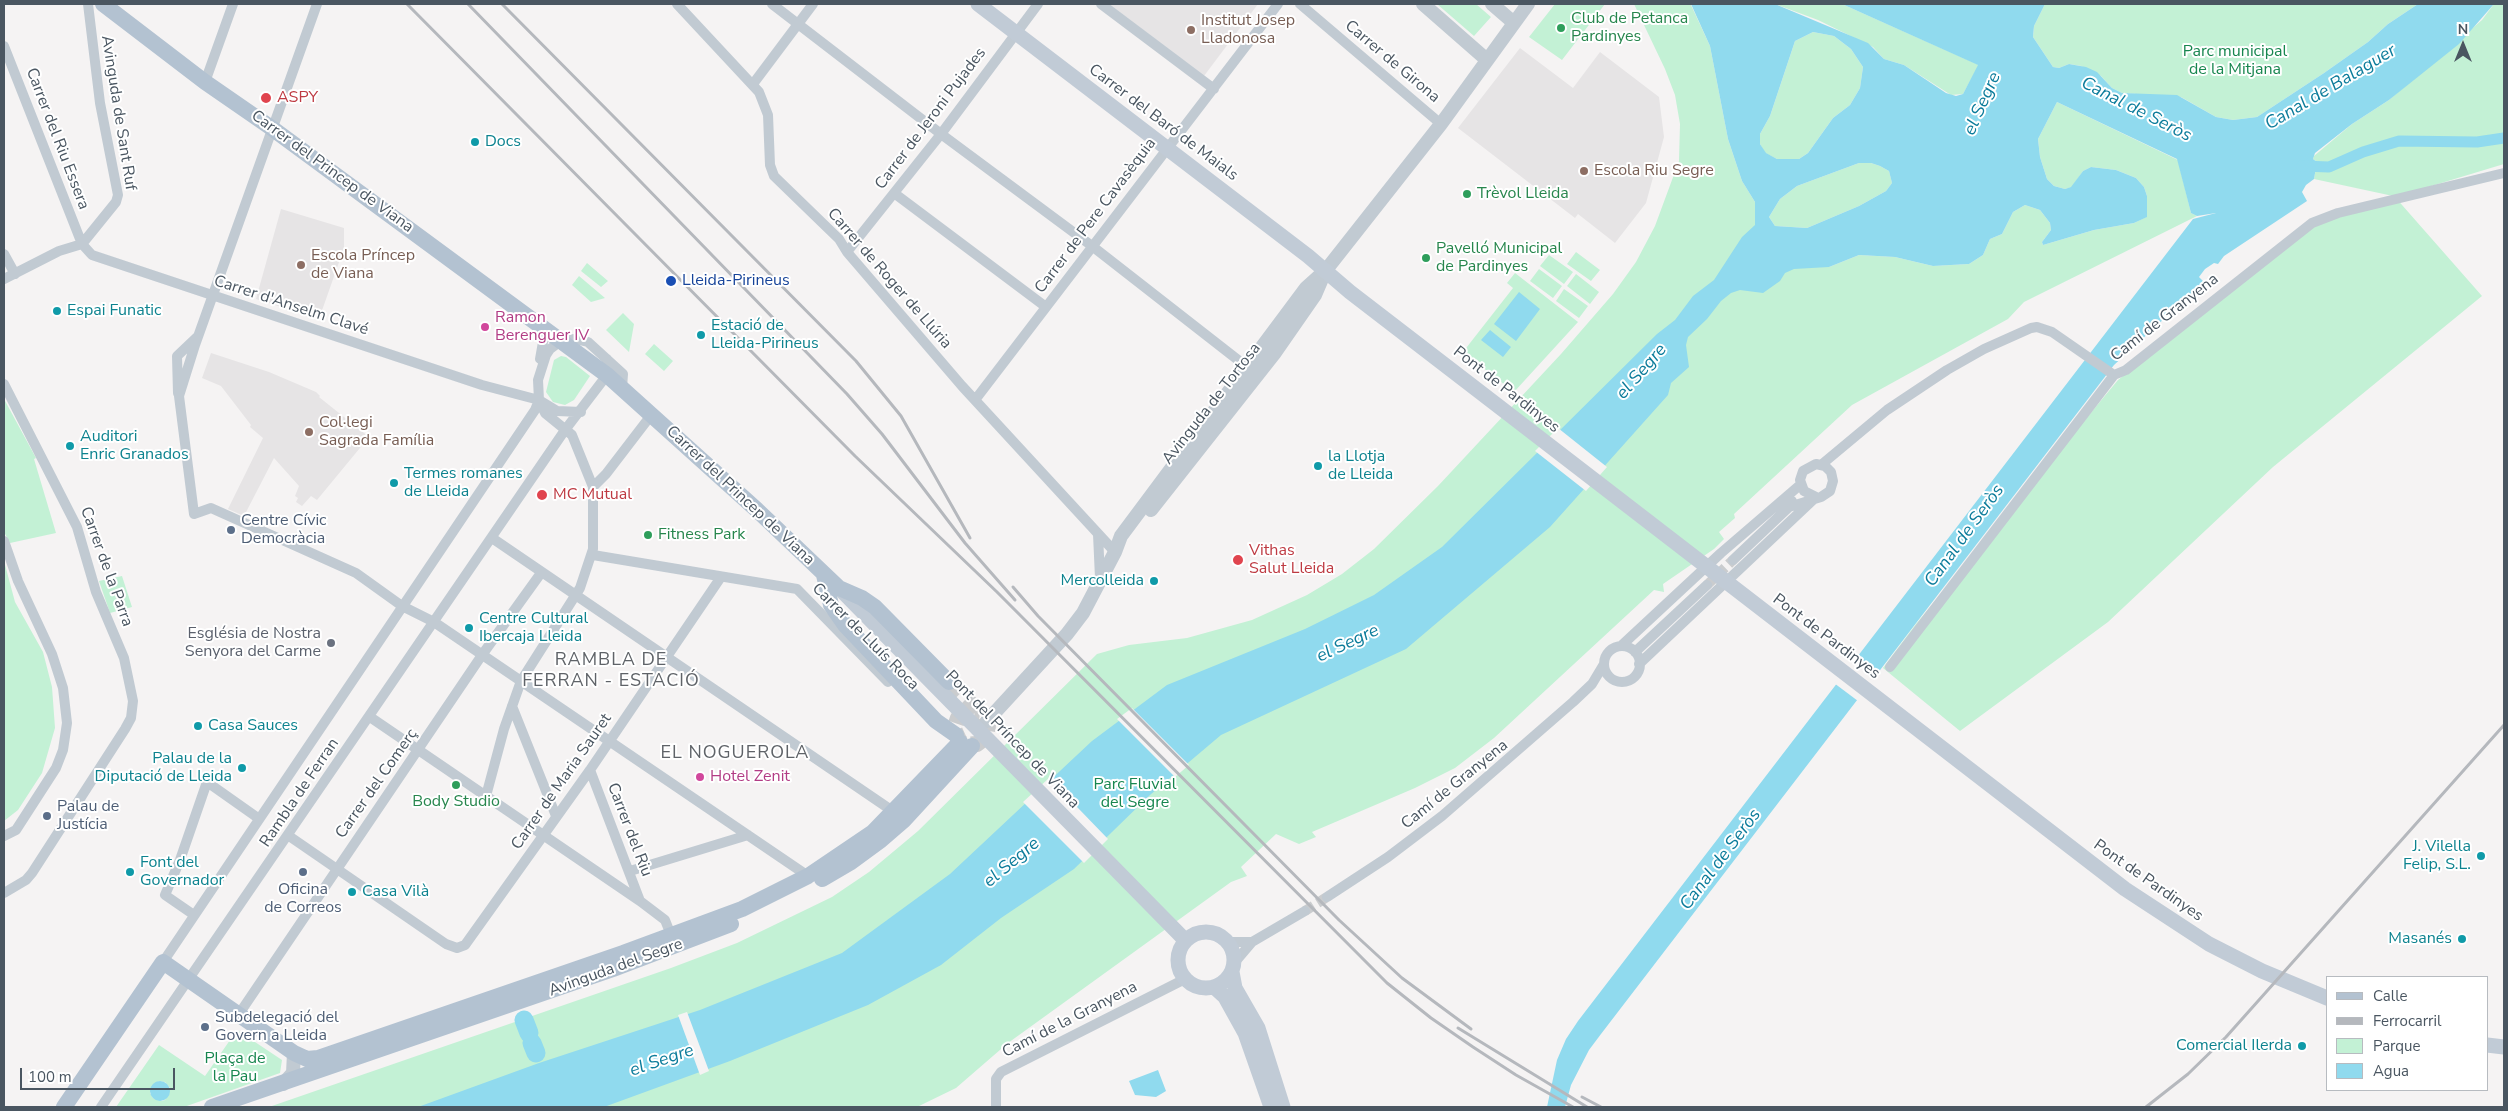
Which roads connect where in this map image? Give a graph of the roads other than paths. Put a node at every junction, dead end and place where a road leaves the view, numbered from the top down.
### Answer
1 (88, 4) edge
2 (103, 4) edge
3 (233, 4) edge
4 (318, 4) edge
5 (677, 4) edge
6 (772, 4) edge
7 (813, 4) edge
8 (978, 4) edge
9 (1038, 4) edge
10 (1101, 4) edge
11 (1278, 4) edge
12 (1300, 4) edge
13 (1423, 4) edge
14 (1492, 4) edge
15 (1528, 4) edge
16 (1514, 23) junction
17 (799, 24) junction
18 (1016, 33) junction
19 (4, 46) edge
20 (1487, 60) junction
21 (205, 82) junction
22 (753, 84) junction
23 (1214, 88) junction
24 (1441, 124) junction
25 (273, 128) junction
26 (941, 134) junction
27 (1167, 148) junction
28 (2504, 173) edge
29 (894, 193) junction
30 (82, 244) junction
31 (1092, 246) junction
32 (847, 252) junction
33 (4, 254) edge
34 (1326, 270) junction
35 (15, 274) junction
36 (4, 279) edge
37 (4, 284) edge
38 (214, 297) junction
39 (1046, 307) junction
40 (530, 317) junction
41 (562, 340) junction
42 (607, 367) junction
43 (1247, 367) junction
44 (541, 372) junction
45 (2112, 375) junction
46 (4, 385) edge
47 (539, 400) junction
48 (975, 400) junction
49 (580, 412) junction
50 (652, 414) junction
51 (565, 430) junction
52 (1838, 451) junction
53 (1821, 465) junction
54 (1831, 472) junction
55 (1800, 485) junction
56 (593, 487) junction
57 (1816, 497) junction
58 (1788, 507) junction
59 (1098, 534) junction
60 (492, 538) junction
61 (4, 541) edge
62 (1115, 552) junction
63 (593, 555) junction
64 (1732, 560) tunnel mouth
65 (1703, 564) junction
66 (541, 573) junction
67 (824, 575) junction
68 (721, 577) junction
69 (1727, 582) junction
70 (1099, 584) junction
71 (1707, 584) tunnel mouth
72 (839, 588) junction
73 (576, 596) junction
74 (402, 606) junction
75 (856, 606) joint
76 (434, 622) junction
77 (1621, 646) junction
78 (1635, 652) junction
79 (482, 655) junction
80 (665, 657) junction
81 (1604, 664) junction
82 (1639, 664) junction
83 (1890, 667) dead end
84 (1614, 680) junction
85 (521, 681) junction
86 (949, 682) tunnel mouth
87 (1592, 684) junction
88 (512, 706) junction
89 (370, 716) junction
90 (986, 721) tunnel mouth
91 (961, 740) junction
92 (610, 741) junction
93 (419, 749) junction
94 (590, 770) junction
95 (486, 796) junction
96 (556, 816) junction
97 (898, 816) junction
98 (258, 818) junction
99 (544, 835) junction
100 (748, 835) junction
101 (4, 836) edge
102 (289, 836) junction
103 (337, 868) junction
104 (630, 871) junction
105 (808, 876) junction
106 (4, 893) edge
107 (1327, 897) tunnel mouth
108 (640, 901) junction
109 (1305, 911) tunnel mouth
110 (194, 915) junction
111 (1185, 940) junction
112 (673, 941) junction
113 (1228, 942) junction
114 (1252, 942) junction
115 (167, 956) junction
116 (1233, 967) junction
117 (1185, 979) junction
118 (189, 980) junction
119 (1214, 987) junction
120 (2326, 998) edge
121 (239, 1014) junction
122 (294, 1053) junction
123 (283, 1084) junction
124 (64, 1107) edge
125 (101, 1107) edge
126 (212, 1107) edge
127 (996, 1107) edge
128 (1271, 1107) edge
129 (1283, 1107) edge

1 - 30 street, Avinguda de Sant Ruf
2 - 21 main road, Carrer del Princep de Viana
3 - 21 street
4 - 25 street
5 - 22 street, Carrer de Roger de Llúria
6 - 17 street
7 - 17 street
8 - 18 main road, Carrer del Baró de Maials
9 - 18 street, Carrer de Jeroni Pujades
10 - 23 street
11 - 23 street, Carrer de Pere Cavasèquia
12 - 24 street, Carrer de Girona
13 - 20 street
14 - 16 street
15 - 16 street, Avinguda de Tortosa
16 - 20 street, Avinguda de Tortosa
17 - 22 street
17 - 26 street
18 - 26 street, Carrer de Jeroni Pujades
18 - 27 main road, Carrer del Baró de Maials
19 - 30 street, Carrer del Riu Essera
20 - 24 street, Avinguda de Tortosa
21 - 25 main road, Carrer del Princep de Viana
22 - 32 street, Carrer de Roger de Llúria
23 - 27 street, Carrer de Pere Cavasèquia
24 - 34 street, Avinguda de Tortosa
25 - 38 street
25 - 40 main road, Carrer del Princep de Viana
26 - 29 street, Carrer de Jeroni Pujades
26 - 31 street
27 - 31 street, Carrer de Pere Cavasèquia
27 - 34 main road, Carrer del Baró de Maials
28 - 45 street, Camí de Granyena
29 - 32 street, Carrer de Jeroni Pujades
29 - 39 street
30 - 35 street
30 - 38 street, Carrer d'Anselm Clavé
31 - 39 street, Carrer de Pere Cavasèquia
31 - 43 street
32 - 48 street, Carrer de Roger de Llúria
33 - 35 street
34 - 43 street, Avinguda de Tortosa
34 - 62 street, Avinguda de Tortosa
34 - 65 main road, Pont de Pardinyes
35 - 36 street
35 - 37 street
38 - 47 street, Carrer d'Anselm Clavé
38 - 74 street
39 - 48 street, Carrer de Pere Cavasèquia
40 - 41 main road, Carrer del Princep de Viana
40 - 44 street
41 - 42 main road, Carrer del Princep de Viana
41 - 44 street
42 - 49 street
42 - 50 main road, Carrer del Princep de Viana
43 - 62 street, Avinguda de Tortosa
44 - 47 street
45 - 52 street, Camí de Granyena
45 - 83 street
46 - 106 street, Carrer de la Parra
47 - 49 street
47 - 51 street
47 - 74 street, Rambla de Ferran
48 - 59 street, Carrer de Roger de Llúria
49 - 51 street, Rambla de Ferran
50 - 56 street
50 - 67 main road, Carrer del Princep de Viana
51 - 56 street
51 - 60 street, Rambla de Ferran
52 - 53 street, Camí de Granyena
52 - 54 street
53 - 54 street
53 - 55 street
54 - 57 street
55 - 57 street
55 - 58 street
55 - 65 street
56 - 63 street
57 - 58 street
57 - 69 street
58 - 64 street
59 - 62 street, Carrer de Roger de Llúria
59 - 70 street
60 - 66 street
60 - 76 street, Rambla de Ferran
61 - 101 street
62 - 70 street, Avinguda de Tortosa
63 - 68 street, Carrer de Lluís Roca
63 - 73 street
65 - 69 main road, Pont de Pardinyes
65 - 77 street
66 - 73 street
66 - 79 street, Carrer del Comerç
67 - 72 main road, Carrer del Princep de Viana
67 - 91 main road
68 - 80 street, Carrer de Maria Sauret
68 - 91 street, Carrer de Lluís Roca
69 - 82 street
69 - 120 main road, Pont de Pardinyes
70 - 90 street
71 - 78 street
72 - 75 main road, Carrer del Princep de Viana
72 - 86 main road
73 - 80 street
73 - 85 street
74 - 76 street
74 - 98 street, Rambla de Ferran
75 - 111 main road, Pont del Príncep de Viana
76 - 79 street
76 - 89 street, Rambla de Ferran
77 - 78 street
77 - 81 street
78 - 82 street
79 - 85 street
79 - 93 street, Carrer del Comerç
80 - 92 street, Carrer de Maria Sauret
80 - 97 street
81 - 84 street
81 - 87 street, Camí de Granyena
82 - 84 street
84 - 87 street
85 - 88 street
85 - 92 street
87 - 107 street, Camí de Granyena
88 - 95 street
88 - 96 street
89 - 93 street
89 - 102 street, Rambla de Ferran
91 - 97 main road, Avinguda del Segre
92 - 94 street, Carrer de Maria Sauret
92 - 100 street
93 - 95 street
93 - 103 street, Carrer del Comerç
94 - 96 street, Carrer de Maria Sauret
94 - 104 street, Carrer del Riu
95 - 99 street
96 - 99 street, Carrer de Maria Sauret
97 - 105 main road, Avinguda del Segre
97 - 112 main road, Avinguda del Segre
98 - 110 street, Rambla de Ferran
98 - 110 street
99 - 103 street, Carrer de Maria Sauret
99 - 108 street
100 - 104 street
100 - 105 street
102 - 103 street
102 - 118 street, Rambla de Ferran
103 - 121 street, Carrer del Comerç
104 - 108 street, Carrer del Riu
105 - 112 main road, Avinguda del Segre
108 - 112 street
109 - 114 street
110 - 115 street, Rambla de Ferran
111 - 113 main road
111 - 117 main road
112 - 122 main road, Avinguda del Segre
112 - 123 main road, Avinguda del Segre
113 - 114 street
113 - 116 main road
114 - 116 street
115 - 118 main road
115 - 124 main road
116 - 119 main road
116 - 129 main road
117 - 119 main road
117 - 127 street, Camí de la Granyena
118 - 121 main road
118 - 125 street, Rambla de Ferran
119 - 128 main road
121 - 122 main road
122 - 123 street
123 - 126 main road, Avinguda del Segre

